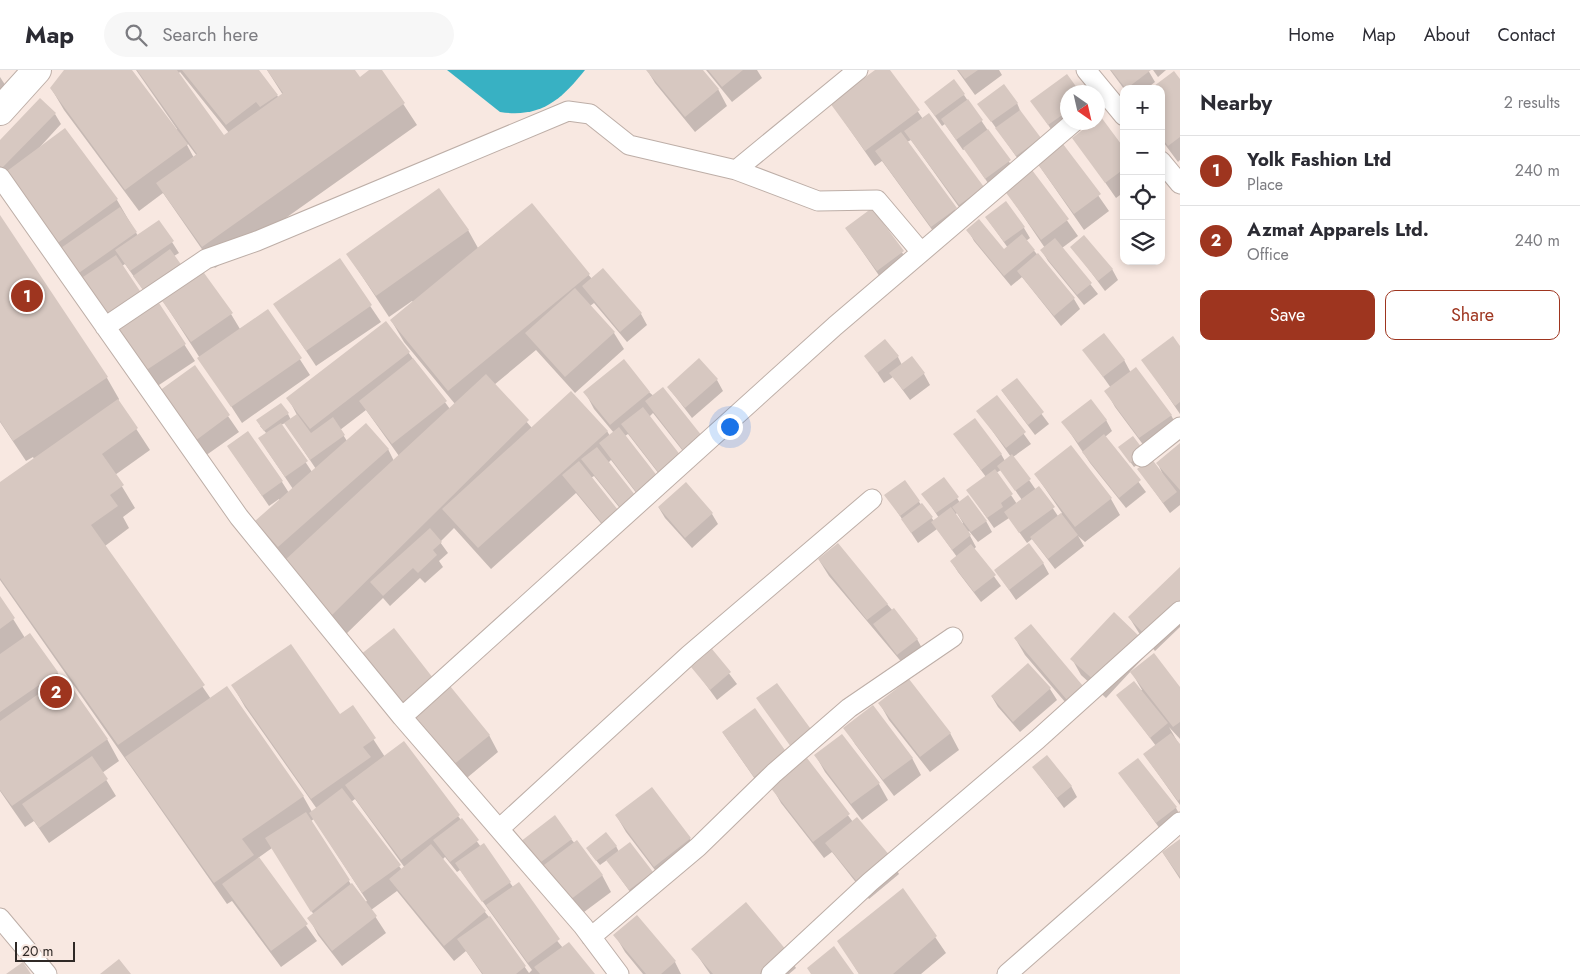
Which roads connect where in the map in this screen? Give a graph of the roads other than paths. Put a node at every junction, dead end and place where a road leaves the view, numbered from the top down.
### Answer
1 (38, 70) edge
2 (858, 70) edge
3 (1086, 70) edge
4 (1094, 85) edge
5 (1105, 102) edge
6 (0, 111) edge
7 (1120, 113) edge
8 (1065, 130) edge
9 (1165, 166) edge
10 (736, 170) junction
11 (0, 177) edge
12 (1180, 184) edge
13 (921, 252) junction
14 (105, 328) junction
15 (1180, 427) edge
16 (1142, 457) dead end
17 (872, 499) dead end
18 (1180, 611) edge
19 (953, 637) dead end
20 (402, 717) junction
21 (1180, 822) edge
22 (499, 829) junction
23 (0, 918) edge
24 (591, 937) junction
25 (47, 974) edge
26 (619, 974) edge
27 (771, 974) edge
28 (1007, 974) edge

1 - 6 main road
2 - 10 street
3 - 4 street
5 - 7 street
8 - 13 street
9 - 12 street
10 - 13 street
10 - 14 street
11 - 14 street
13 - 20 street
14 - 20 street
15 - 16 street
17 - 22 street
18 - 27 street
19 - 24 street
20 - 22 street
21 - 28 street
22 - 24 street
23 - 25 street
24 - 26 street

